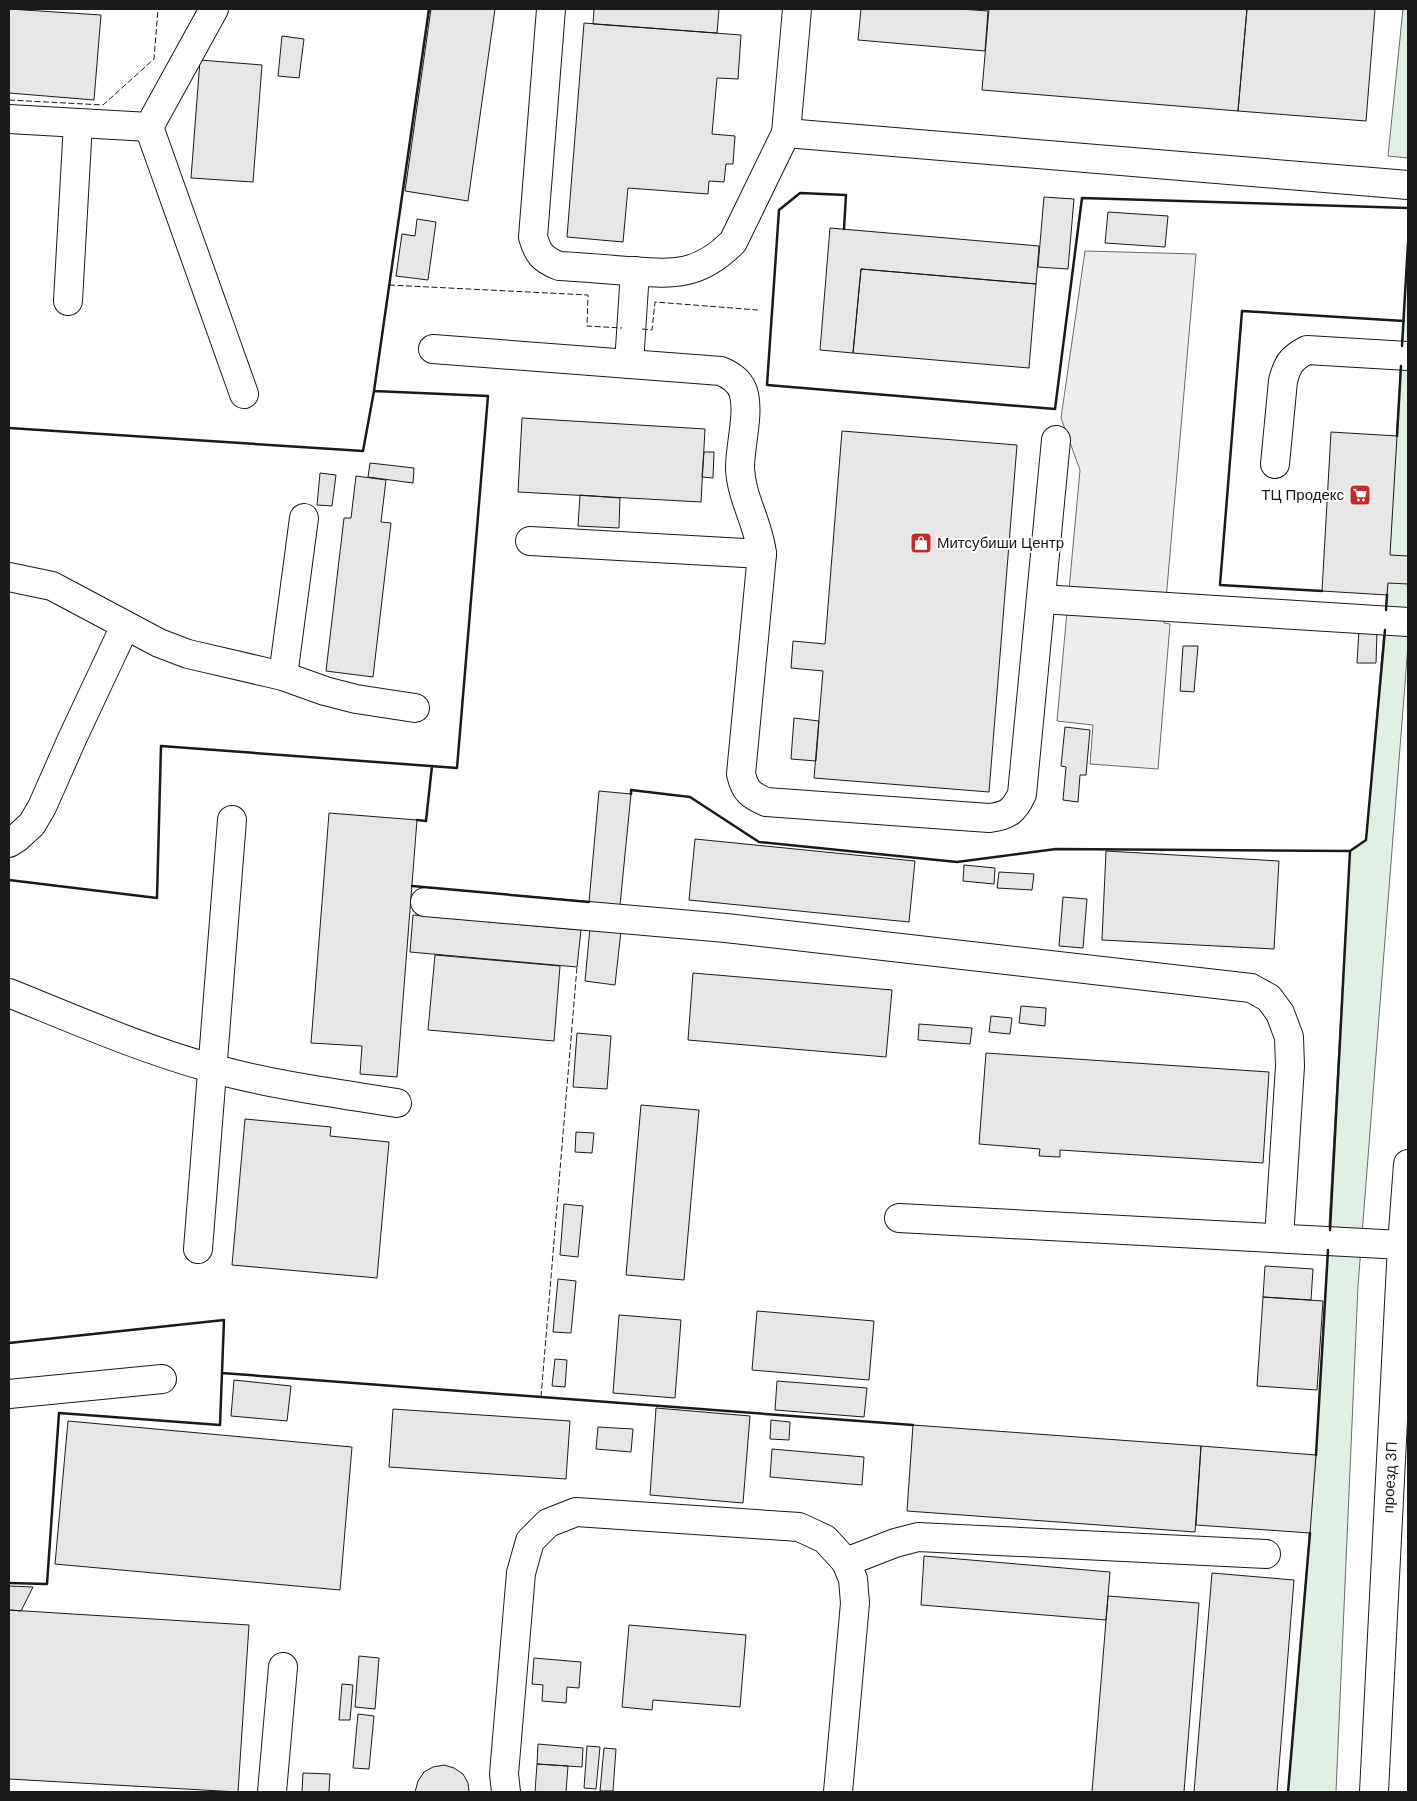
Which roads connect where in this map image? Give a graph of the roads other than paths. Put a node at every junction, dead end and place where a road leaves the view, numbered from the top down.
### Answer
1 (214, 9) edge
2 (551, 9) edge
3 (797, 9) edge
4 (9, 119) edge
5 (78, 123) junction
6 (149, 127) junction
7 (786, 133) junction
8 (1408, 184) edge
9 (635, 271) junction
10 (68, 301) dead end
11 (434, 349) dead end
12 (1408, 356) edge
13 (629, 364) junction
14 (244, 394) dead end
15 (1056, 440) dead end
16 (1275, 464) dead end
17 (304, 518) dead end
18 (530, 541) dead end
19 (762, 554) junction
20 (9, 577) edge
21 (1041, 599) junction
22 (1408, 622) edge
23 (126, 626) junction
24 (283, 676) junction
25 (415, 708) dead end
26 (232, 820) dead end
27 (9, 843) edge
28 (425, 902) dead end
29 (9, 993) edge
30 (212, 1068) junction
31 (397, 1103) dead end
32 (1408, 1164) edge
33 (899, 1218) dead end
34 (1279, 1238) junction
35 (1402, 1245) junction
36 (198, 1249) dead end
37 (162, 1379) dead end
38 (9, 1399) edge
39 (1266, 1554) dead end
40 (846, 1562) junction
41 (283, 1668) dead end
42 (272, 1792) edge
43 (506, 1792) edge
44 (838, 1792) edge
45 (1374, 1792) edge

1 - 6 street
2 - 9 street
3 - 7 street
4 - 5 street
5 - 6 street
5 - 10 street
6 - 14 street
7 - 8 street
7 - 9 street
9 - 13 street
11 - 13 street
12 - 16 street
13 - 19 street
15 - 21 street
17 - 24 street
18 - 19 street
19 - 21 street
20 - 23 street
21 - 22 street
23 - 24 street
23 - 27 street
24 - 25 street
26 - 30 street
28 - 34 street
29 - 30 street
30 - 31 street
30 - 36 street
32 - 35 street, проезд 3П
33 - 34 street
34 - 35 street
35 - 45 street, проезд 3П
37 - 38 street
39 - 40 street
40 - 43 street
40 - 44 street
41 - 42 street

